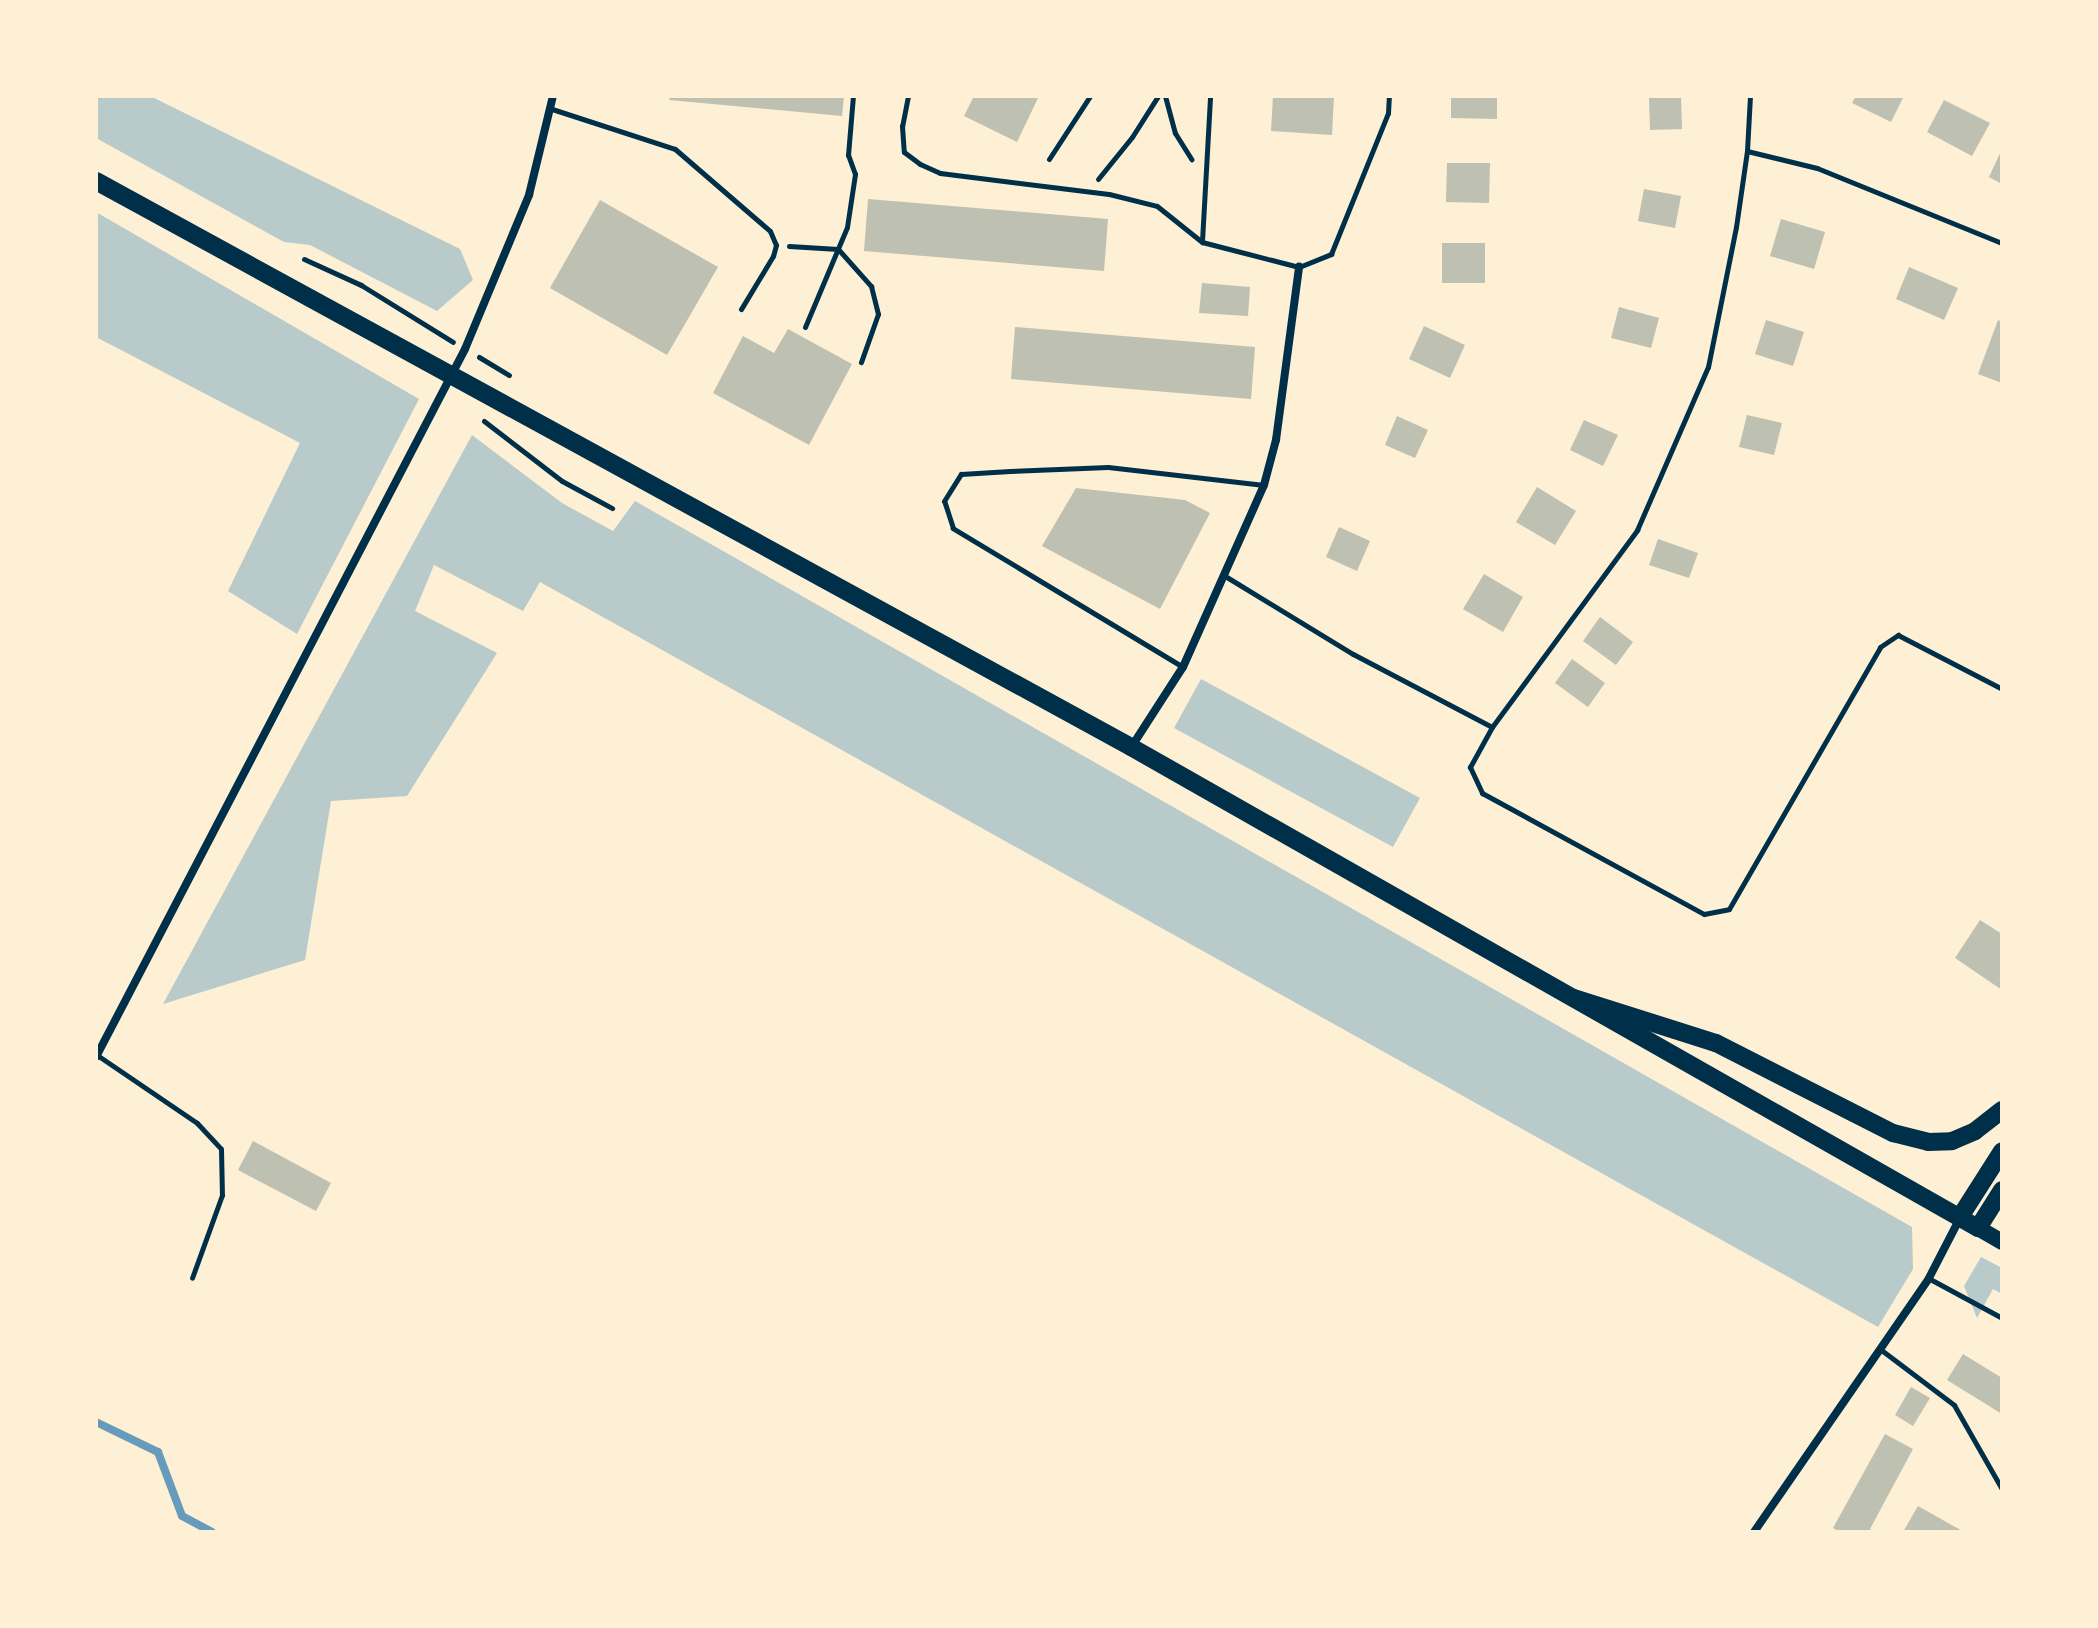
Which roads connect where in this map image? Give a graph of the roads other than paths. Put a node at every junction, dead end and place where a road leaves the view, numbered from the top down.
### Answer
1 (553, 96) edge
2 (908, 96) edge
3 (1090, 96) edge
4 (1210, 96) edge
5 (1389, 96) edge
6 (1750, 96) edge
7 (552, 109) junction
8 (1747, 151) junction
9 (1049, 159) dead end
10 (96, 181) edge
11 (1202, 242) junction
12 (2002, 243) edge
13 (1299, 267) junction
14 (741, 309) dead end
15 (452, 375) junction
16 (1264, 485) junction
17 (1225, 576) junction
18 (1183, 667) junction
19 (2002, 689) edge
20 (1492, 727) junction
21 (1131, 747) junction
22 (1574, 998) junction
23 (96, 1056) edge
24 (2002, 1110) edge
25 (2002, 1151) edge
26 (2002, 1190) edge
27 (1960, 1217) junction
28 (1978, 1228) junction
29 (2002, 1242) edge
30 (192, 1278) dead end
31 (1929, 1278) junction
32 (2002, 1318) edge
33 (1880, 1349) junction
34 (2002, 1489) edge
35 (1754, 1532) edge

1 - 7 street
2 - 11 lane
3 - 9 lane
4 - 11 lane
5 - 13 lane
6 - 8 lane
7 - 14 lane
7 - 15 street
8 - 12 lane
8 - 20 lane
10 - 15 main road
11 - 13 lane
13 - 16 street
15 - 21 main road
15 - 23 street
16 - 17 street
16 - 18 lane
17 - 18 street
17 - 20 lane
18 - 21 street
19 - 20 lane
21 - 22 main road
22 - 24 main road
22 - 27 main road
23 - 30 lane
25 - 27 main road
26 - 28 main road
27 - 28 main road
27 - 31 street
28 - 29 main road
31 - 32 lane
31 - 33 street
33 - 34 lane
33 - 35 street

